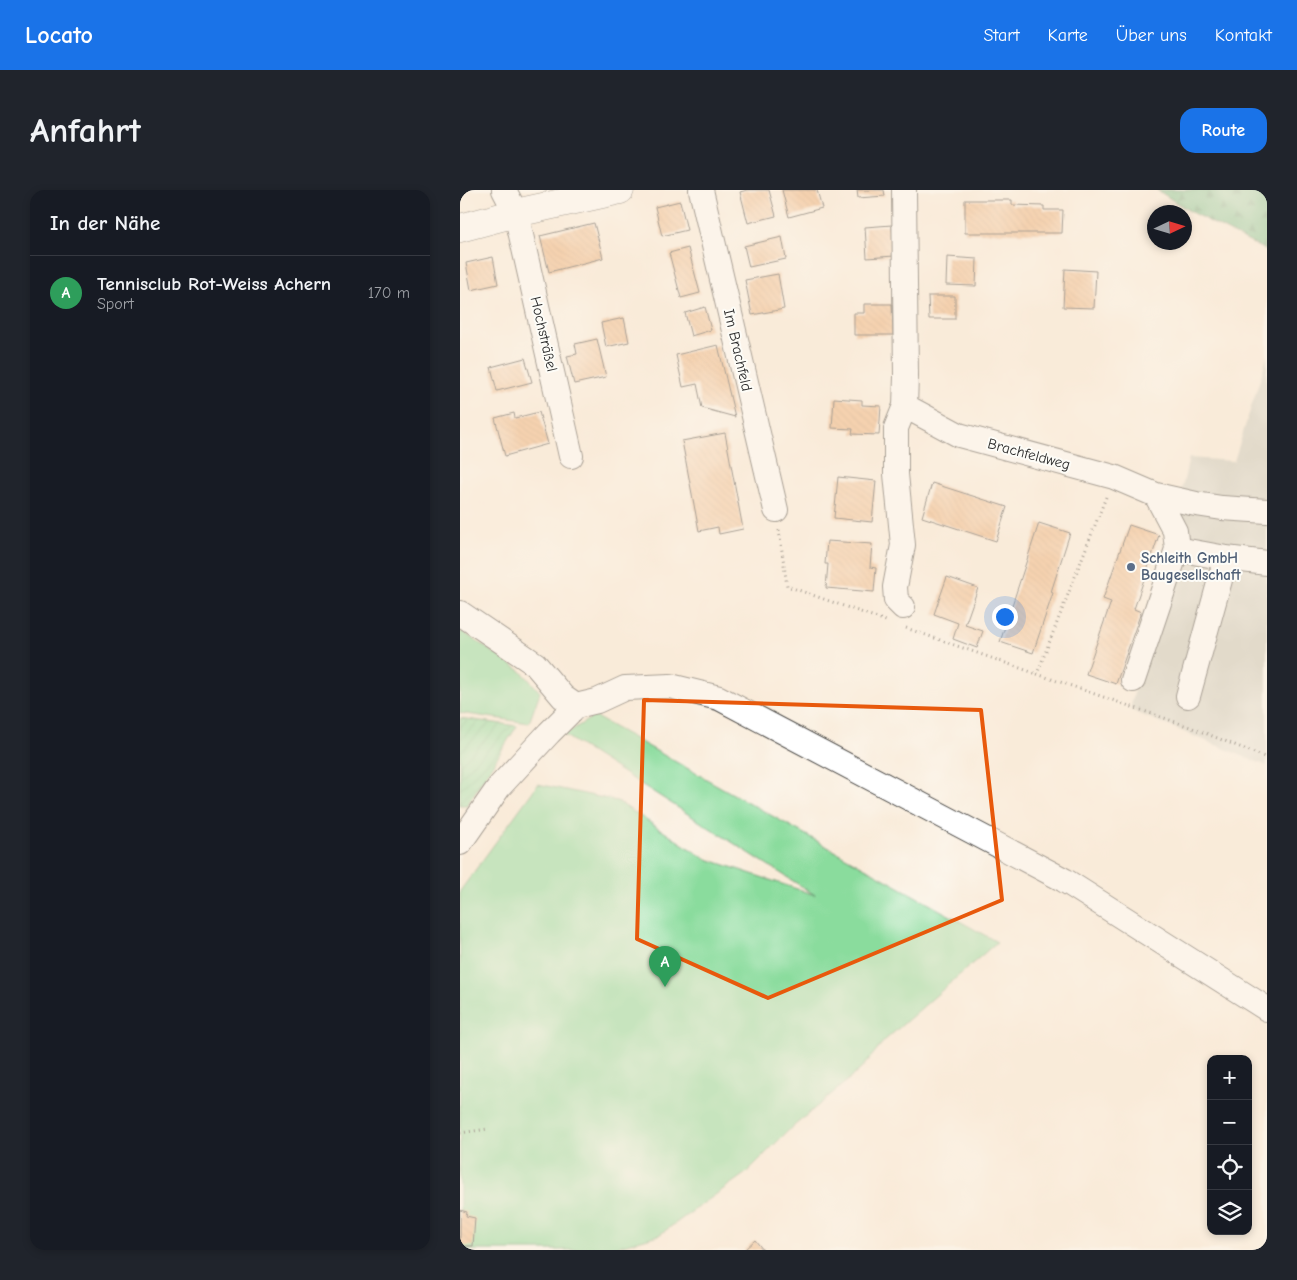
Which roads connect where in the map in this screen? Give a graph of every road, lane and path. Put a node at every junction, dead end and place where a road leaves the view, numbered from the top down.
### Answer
1 (620, 190) edge
2 (700, 190) edge
3 (904, 190) edge
4 (510, 201) edge
5 (460, 228) edge
6 (905, 406) junction
7 (571, 456) dead end
8 (1114, 477) junction
9 (1156, 495) junction
10 (776, 510) dead end
11 (1267, 512) edge
12 (1177, 549) junction
13 (1226, 558) junction
14 (1267, 563) edge
15 (903, 608) dead end
16 (460, 613) edge
17 (1134, 680) dead end
18 (1188, 696) dead end
19 (576, 706) junction
20 (1267, 758) edge
21 (460, 843) edge
22 (1267, 1009) edge
23 (488, 1129) dead end
24 (460, 1133) edge

1 - 4 main road
2 - 10 street, Im Brachfeld
3 - 6 street
4 - 5 main road
4 - 7 street, Hochsträßel
6 - 8 street, Brachfeldweg
6 - 15 street
8 - 9 street, Brachfeldweg
8 - 20 path
9 - 11 street, Brachfeldweg
9 - 12 street
12 - 13 street
12 - 17 street
13 - 14 street
13 - 18 street
16 - 19 street
19 - 21 street
19 - 22 street
23 - 24 path

